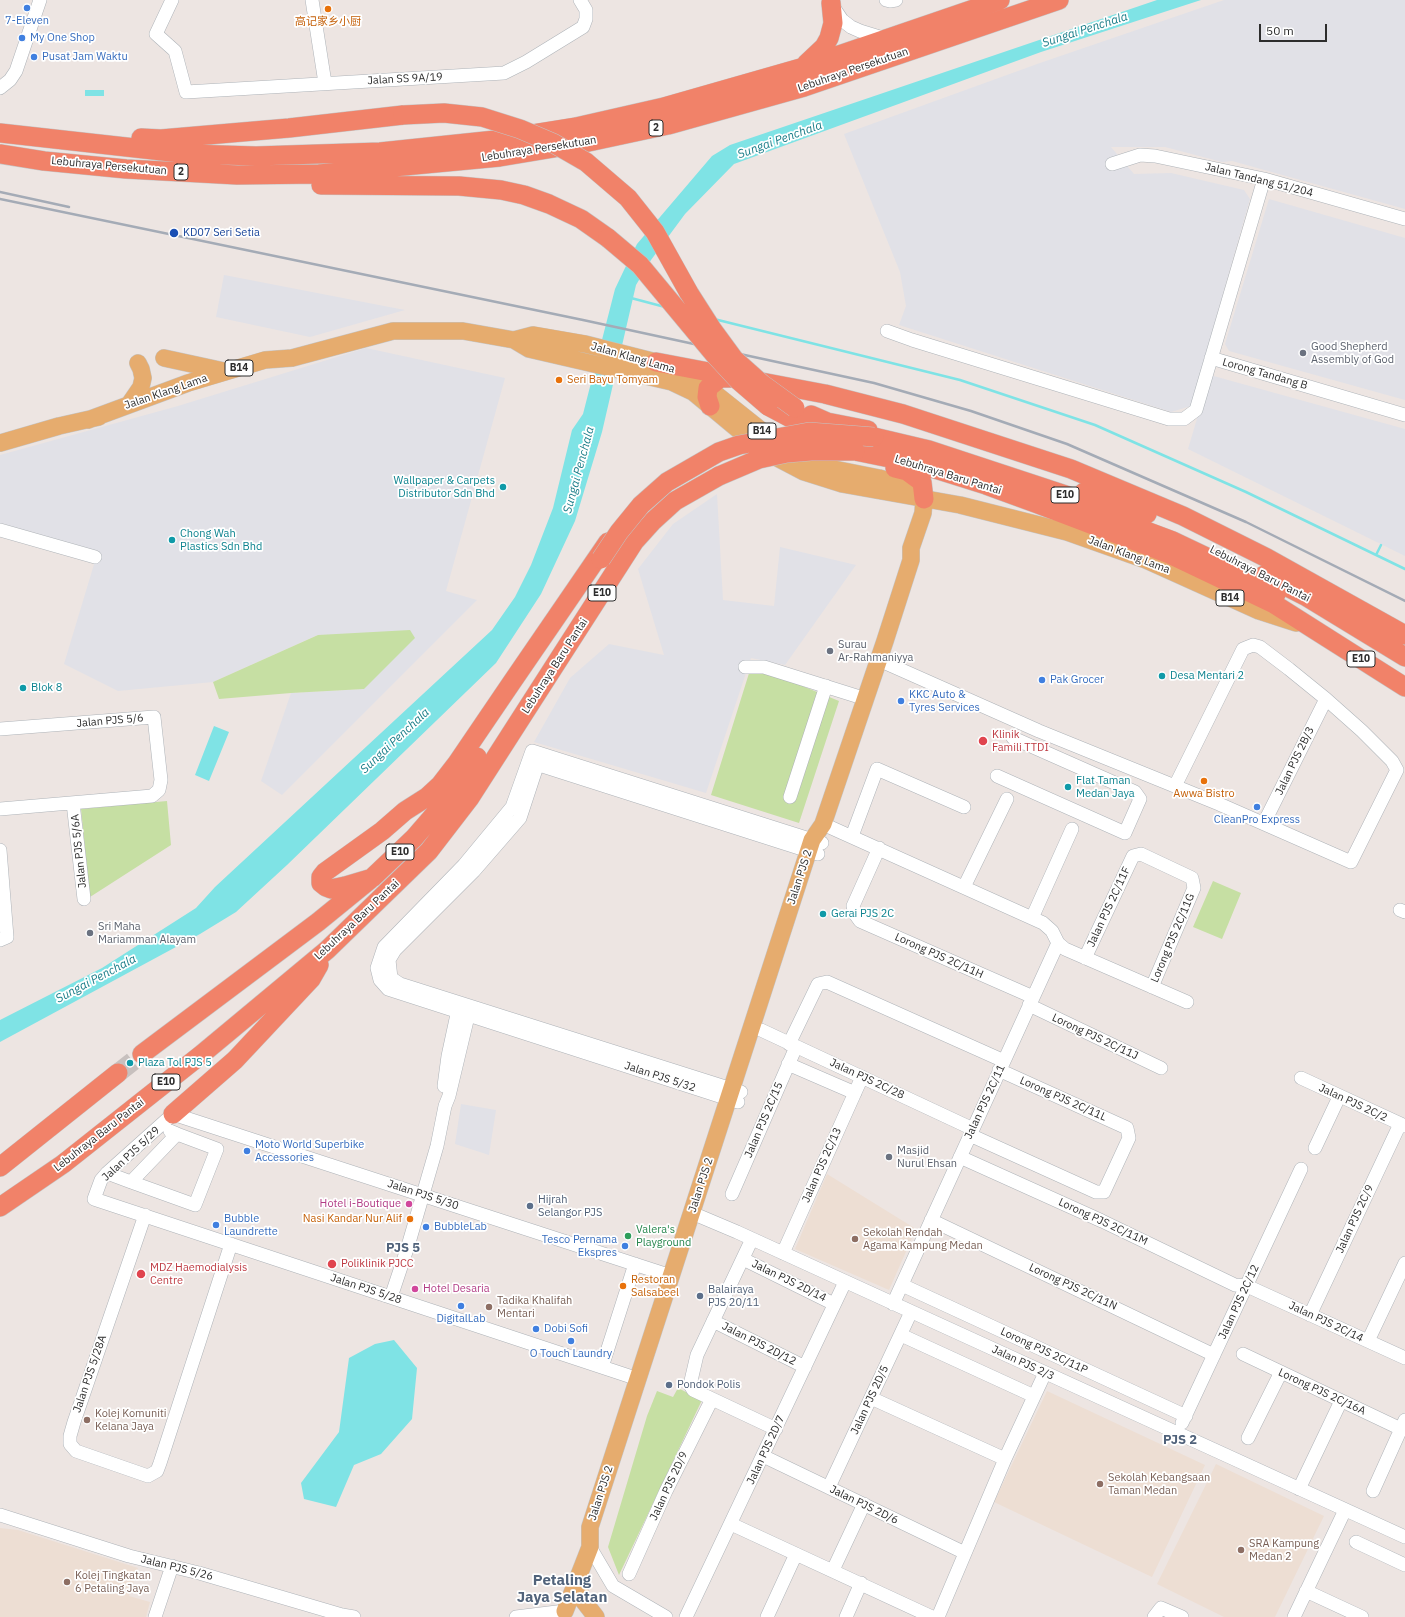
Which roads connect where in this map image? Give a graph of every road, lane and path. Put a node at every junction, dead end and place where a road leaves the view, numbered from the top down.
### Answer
1 (40, 0) edge
2 (172, 0) edge
3 (312, 0) edge
4 (886, 0) edge
5 (896, 0) edge
6 (1000, 0) edge
7 (1059, 0) edge
8 (830, 1) edge
9 (583, 5) edge
10 (886, 39) junction
11 (804, 67) junction
12 (325, 83) junction
13 (0, 88) edge
14 (6, 134) edge
15 (0, 154) edge
16 (1112, 164) dead end
17 (237, 175) junction
18 (1264, 179) junction
19 (1405, 219) edge
20 (887, 331) dead end
21 (514, 340) junction
22 (164, 358) dead end
23 (292, 358) junction
24 (1211, 358) junction
25 (656, 362) junction
26 (138, 363) dead end
27 (227, 372) junction
28 (743, 378) junction
29 (709, 397) junction
30 (130, 403) junction
31 (768, 406) junction
32 (1405, 415) edge
33 (88, 420) junction
34 (0, 443) edge
35 (764, 451) junction
36 (927, 497) junction
37 (0, 530) edge
38 (95, 558) dead end
39 (1267, 558) junction
40 (1317, 630) junction
41 (1405, 636) edge
42 (1405, 657) edge
43 (879, 660) junction
44 (745, 667) dead end
45 (826, 686) junction
46 (1405, 687) edge
47 (866, 699) junction
48 (1326, 699) junction
49 (0, 729) edge
50 (502, 733) junction
51 (1014, 738) dead end
52 (997, 776) dead end
53 (1175, 786) junction
54 (790, 797) dead end
55 (1006, 799) dead end
56 (73, 803) junction
57 (964, 807) dead end
58 (0, 809) edge
59 (1264, 823) junction
60 (823, 824) junction
61 (1072, 829) dead end
62 (852, 836) junction
63 (815, 847) junction
64 (879, 848) junction
65 (0, 850) edge
66 (372, 878) junction
67 (964, 887) junction
68 (1194, 888) joint
69 (84, 899) dead end
70 (1032, 918) junction
71 (4, 938) edge
72 (1058, 943) junction
73 (327, 950) junction
74 (1085, 958) junction
75 (1152, 987) junction
76 (1031, 1001) junction
77 (1187, 1002) dead end
78 (464, 1009) junction
79 (906, 1018) joint
80 (761, 1030) junction
81 (793, 1045) junction
82 (142, 1054) tunnel mouth
83 (788, 1064) junction
84 (1002, 1066) junction
85 (1161, 1068) dead end
86 (118, 1073) tunnel mouth
87 (862, 1077) junction
88 (1301, 1078) dead end
89 (854, 1093) junction
90 (735, 1096) junction
91 (1339, 1097) junction
92 (174, 1114) junction
93 (1402, 1125) edge
94 (159, 1128) junction
95 (1127, 1128) joint
96 (972, 1132) junction
97 (177, 1134) junction
98 (1315, 1148) dead end
99 (960, 1157) junction
100 (0, 1167) edge
101 (1302, 1169) dead end
102 (107, 1174) junction
103 (131, 1182) junction
104 (732, 1194) dead end
105 (423, 1195) junction
106 (94, 1199) joint
107 (0, 1207) edge
108 (696, 1215) junction
109 (145, 1216) junction
110 (931, 1220) junction
111 (752, 1239) junction
112 (231, 1244) junction
113 (783, 1253) junction
114 (743, 1259) junction
115 (1405, 1263) edge
116 (635, 1264) junction
117 (672, 1276) junction
118 (1402, 1279) edge
119 (845, 1282) junction
120 (902, 1285) junction
121 (1247, 1286) junction
122 (391, 1297) junction
123 (834, 1304) junction
124 (893, 1304) junction
125 (911, 1312) junction
126 (1310, 1315) junction
127 (713, 1321) junction
128 (901, 1335) junction
129 (1368, 1341) junction
130 (1243, 1354) dead end
131 (1214, 1355) junction
132 (1405, 1358) edge
133 (602, 1367) junction
134 (805, 1367) junction
135 (1281, 1372) junction
136 (1045, 1373) junction
137 (638, 1379) junction
138 (1034, 1396) junction
139 (871, 1398) junction
140 (712, 1399) junction
141 (1341, 1401) junction
142 (1186, 1416) junction
143 (1403, 1425) edge
144 (776, 1429) junction
145 (1177, 1434) junction
146 (1248, 1438) dead end
147 (763, 1456) junction
148 (1005, 1459) junction
149 (829, 1488) junction
150 (1299, 1489) junction
151 (1373, 1491) dead end
152 (864, 1504) junction
153 (1345, 1510) junction
154 (0, 1515) edge
155 (731, 1524) junction
156 (1405, 1537) edge
157 (1356, 1542) dead end
158 (590, 1547) junction
159 (966, 1553) junction
160 (796, 1554) junction
161 (1405, 1565) edge
162 (172, 1566) junction
163 (833, 1570) junction
164 (629, 1574) dead end
165 (577, 1580) junction
166 (861, 1583) junction
167 (1306, 1591) junction
168 (566, 1615) edge
169 (155, 1617) edge
170 (354, 1617) edge
171 (524, 1617) edge
172 (595, 1617) edge
173 (666, 1617) edge
174 (686, 1617) edge
175 (767, 1617) edge
176 (846, 1617) edge
177 (932, 1617) edge
178 (938, 1617) edge
179 (1154, 1617) edge
180 (1182, 1617) edge
181 (1294, 1617) edge
182 (1362, 1617) edge

1 - 13 street
2 - 12 street, Jalan SS 9A/19
3 - 12 street
4 - 5 street
6 - 10 highway, Lebuhraya Persekutuan / 2
7 - 17 highway, Lebuhraya Persekutuan / 2
8 - 10 street
8 - 11 highway
9 - 12 street, Jalan SS 9A/19
10 - 11 highway, Lebuhraya Persekutuan / 2
11 - 14 highway, Lebuhraya Persekutuan / 2
14 - 39 highway, bridge
15 - 17 highway, Lebuhraya Persekutuan / 2
16 - 18 street, Jalan Tandang 51/204
17 - 31 highway, bridge
18 - 19 street, Jalan Tandang 51/204
18 - 24 street, Lorong Tandang B
20 - 24 street
21 - 23 main road, Jalan Klang Lama / B14
21 - 25 main road, Jalan Klang Lama / B14
21 - 29 main road, Jalan Klang Lama / B14
22 - 27 main road
23 - 27 main road, Jalan Klang Lama / B14
23 - 33 main road, Jalan Klang Lama / B14
24 - 32 street, Lorong Tandang B
25 - 28 highway
25 - 29 main road, Jalan Klang Lama / B14
26 - 30 main road
27 - 30 main road, Jalan Klang Lama / B14
28 - 29 highway
28 - 39 highway
29 - 35 main road, Jalan Klang Lama / B14
29 - 36 main road, Jalan Klang Lama / B14
30 - 33 main road, Jalan Klang Lama / B14
31 - 36 highway
31 - 40 highway
33 - 34 main road, Jalan Klang Lama / B14
35 - 36 main road, Jalan Klang Lama / B14
35 - 66 highway
36 - 40 main road, Jalan Klang Lama / B14
36 - 43 main road, Jalan PJS 2
37 - 38 street
39 - 41 highway
40 - 46 highway, Lebuhraya Baru Pantai / E10
40 - 50 highway, Lebuhraya Baru Pantai / E10, bridge
42 - 50 highway, Lebuhraya Baru Pantai / E10, bridge
43 - 47 main road, Jalan PJS 2
43 - 53 street
44 - 45 street
45 - 47 street
45 - 54 street
47 - 60 main road, Jalan PJS 2
48 - 53 street
48 - 59 street, Jalan PJS 2B/3
48 - 59 street
49 - 56 street, Jalan PJS 5/6
50 - 66 highway, Lebuhraya Baru Pantai / E10
50 - 73 highway, Lebuhraya Baru Pantai / E10
51 - 52 street
53 - 59 street
55 - 67 street
56 - 58 street, Jalan PJS 5/6
56 - 69 street, Jalan PJS 5/6A
57 - 62 street
60 - 62 street
60 - 63 main road, Jalan PJS 2
61 - 70 street
62 - 64 street
63 - 78 street, Jalan PJS 5/32
63 - 80 main road, Jalan PJS 2
63 - 90 main road, Jalan PJS 2
64 - 67 street
64 - 76 street, Lorong PJS 2C/11H
65 - 71 street
66 - 82 highway, Lebuhraya Baru Pantai / E10
67 - 70 street
68 - 74 street, Jalan PJS 2C/11F
68 - 75 street, Lorong PJS 2C/11G
70 - 72 street
72 - 74 street
72 - 76 street, Jalan PJS 2C/11
73 - 92 highway
73 - 107 highway, Lebuhraya Baru Pantai / E10
74 - 75 street
75 - 77 street
76 - 84 street, Jalan PJS 2C/11
76 - 85 street, Lorong PJS 2C/11J
78 - 90 street, Jalan PJS 5/32
78 - 105 street
79 - 81 street, Jalan PJS 2C/15
79 - 84 street, Lorong PJS 2C/11L
80 - 81 street, Jalan PJS 2C/28
80 - 90 main road, Jalan PJS 2
81 - 83 street, Jalan PJS 2C/15
81 - 87 street, Jalan PJS 2C/28
83 - 89 street
83 - 104 street, Jalan PJS 2C/15
84 - 95 street, Lorong PJS 2C/11L
84 - 96 street, Jalan PJS 2C/11
86 - 100 highway
87 - 89 street, Jalan PJS 2C/13
87 - 96 street, Jalan PJS 2C/28
88 - 91 street, Jalan PJS 2C/2
89 - 113 street, Jalan PJS 2C/13
90 - 108 main road, Jalan PJS 2
91 - 93 street, Jalan PJS 2C/2
91 - 98 street
92 - 94 street, Jalan PJS 5/29
92 - 105 street, Jalan PJS 5/30
93 - 126 street, Jalan PJS 2C/9
94 - 97 street
94 - 102 street, Jalan PJS 5/29
95 - 96 street, Jalan PJS 2C/28
96 - 99 street, Jalan PJS 2C/11
97 - 103 street
97 - 103 street
99 - 110 street, Jalan PJS 2C/11
99 - 121 street, Lorong PJS 2C/11M
101 - 121 street, Jalan PJS 2C/12
102 - 103 street
102 - 106 street, Jalan PJS 5/29
105 - 116 street, Jalan PJS 5/30
105 - 122 street
106 - 109 street, Jalan PJS 5/28
108 - 111 street, Jalan PJS 2/3
108 - 117 main road, Jalan PJS 2
108 - 158 main road
109 - 112 street, Jalan PJS 5/28
109 - 112 street, Jalan PJS 5/28A
110 - 120 street, Jalan PJS 2C/11
110 - 131 street, Lorong PJS 2C/11N
111 - 113 street, Jalan PJS 2/3
111 - 114 street
112 - 122 street, Jalan PJS 5/28
113 - 119 street, Jalan PJS 2/3
114 - 123 street, Jalan PJS 2D/14
114 - 127 street
115 - 118 street
116 - 117 street, Jalan PJS 5/30
116 - 133 street
117 - 137 main road, Jalan PJS 2
118 - 129 street
119 - 123 street, Jalan PJS 2D/7
119 - 124 street, Jalan PJS 2/3
120 - 124 street, Jalan PJS 2C/11
120 - 142 street, Lorong PJS 2C/11P
121 - 126 street, Jalan PJS 2C/14
121 - 131 street, Jalan PJS 2C/12
122 - 133 street, Jalan PJS 5/28
123 - 134 street, Jalan PJS 2D/7
124 - 125 street, Jalan PJS 2/3
125 - 128 street, Jalan PJS 2D/5
125 - 136 street, Jalan PJS 2/3
126 - 129 street, Jalan PJS 2C/14
127 - 134 street, Jalan PJS 2D/12
127 - 140 street
128 - 138 street
128 - 139 street, Jalan PJS 2D/5
129 - 132 street, Jalan PJS 2C/14
130 - 135 street, Lorong PJS 2C/16A
131 - 142 street, Jalan PJS 2C/12
133 - 137 street, Jalan PJS 5/28
134 - 144 street, Jalan PJS 2D/7
135 - 141 street, Lorong PJS 2C/16A
135 - 146 street
136 - 138 street
136 - 145 street, Jalan PJS 2/3
137 - 158 main road, Jalan PJS 2
138 - 148 street
139 - 148 street
139 - 149 street, Jalan PJS 2D/5
140 - 144 street
140 - 164 street, Jalan PJS 2D/9
141 - 143 street, Lorong PJS 2C/16A
141 - 150 street
142 - 145 street, Jalan PJS 2C/12
143 - 151 street
144 - 147 street, Jalan PJS 2D/7
145 - 150 street, Jalan PJS 2/3
147 - 149 street, Jalan PJS 2D/6
147 - 155 street, Jalan PJS 2D/7
148 - 159 street
149 - 152 street, Jalan PJS 2D/6
150 - 153 street, Jalan PJS 2/3
152 - 159 street, Jalan PJS 2D/6
152 - 163 street
153 - 156 street, Jalan PJS 2/3
153 - 167 street
154 - 162 street, Jalan PJS 5/26
155 - 160 street
155 - 174 street, Jalan PJS 2D/7
157 - 161 street
158 - 165 main road, Jalan PJS 2
158 - 173 street
159 - 178 street
160 - 163 street
160 - 175 street
162 - 169 street
162 - 170 street, Jalan PJS 5/26
163 - 166 street
165 - 168 main road, Jalan PJS 2
165 - 172 main road
166 - 176 street
166 - 177 street
167 - 181 street
167 - 182 street
168 - 171 street
168 - 172 main road
179 - 180 street

